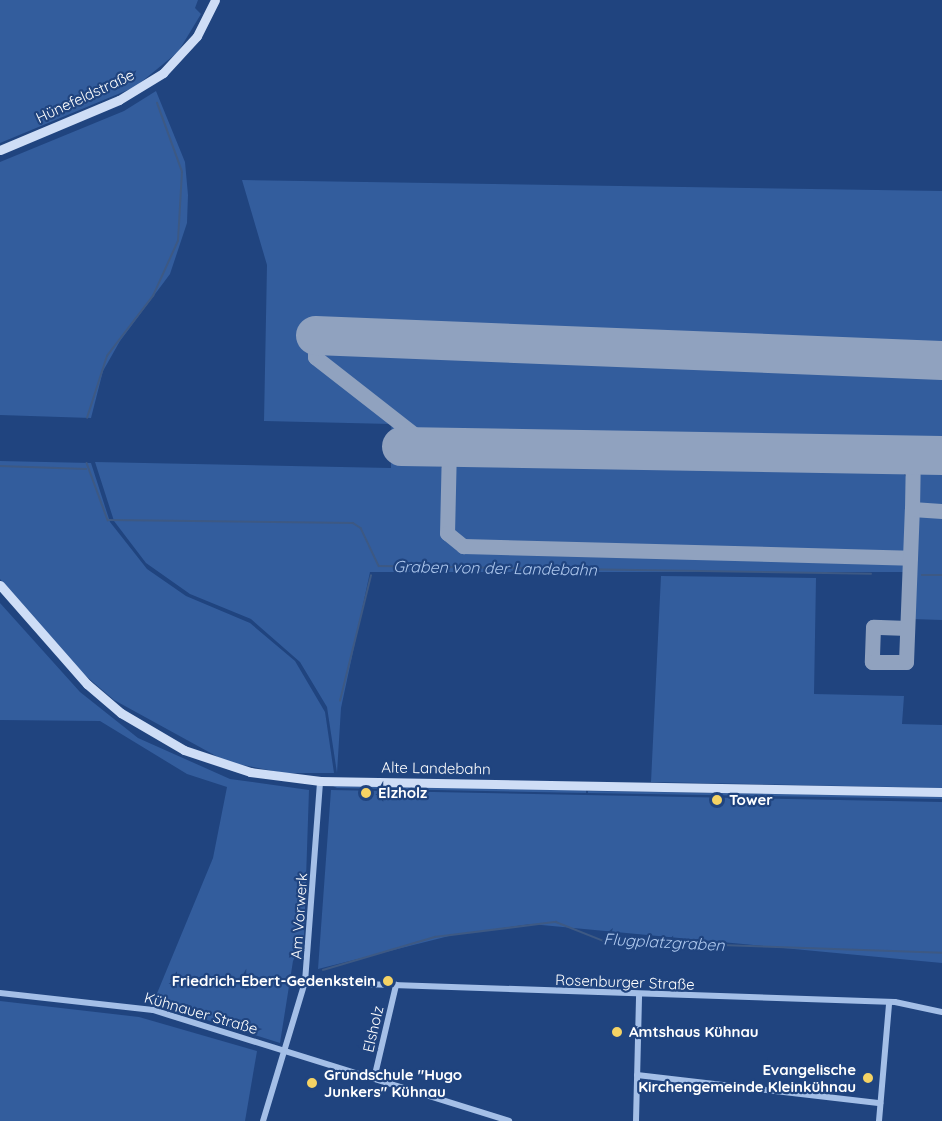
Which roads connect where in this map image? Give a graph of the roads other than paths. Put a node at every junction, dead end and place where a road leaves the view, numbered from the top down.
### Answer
1 (215, 0) edge
2 (0, 150) edge
3 (0, 585) edge
4 (320, 781) junction
5 (942, 792) edge
6 (305, 982) junction
7 (396, 985) junction
8 (0, 993) edge
9 (639, 995) junction
10 (889, 1004) junction
11 (942, 1012) edge
12 (287, 1052) junction
13 (637, 1076) junction
14 (374, 1078) junction
15 (880, 1103) junction
16 (263, 1121) edge
17 (509, 1121) edge
18 (636, 1121) edge
19 (879, 1121) edge

1 - 2 main road, Hünefeldstraße
3 - 4 main road, Alte Landebahn
4 - 5 main road, Alte Landebahn
4 - 6 street, Am Vorwerk
6 - 7 street, Rosenburger Straße
6 - 12 street, Am Vorwerk
7 - 9 street, Rosenburger Straße
7 - 14 street, Elsholz
8 - 12 street, Kühnauer Straße
9 - 10 street, Rosenburger Straße
9 - 13 street
10 - 11 street, Rosenburger Straße
10 - 15 street
12 - 14 street, Kühnauer Straße
12 - 16 street, Am Vorwerk
13 - 15 street
13 - 18 street
14 - 17 street, Kühnauer Straße
15 - 19 street

